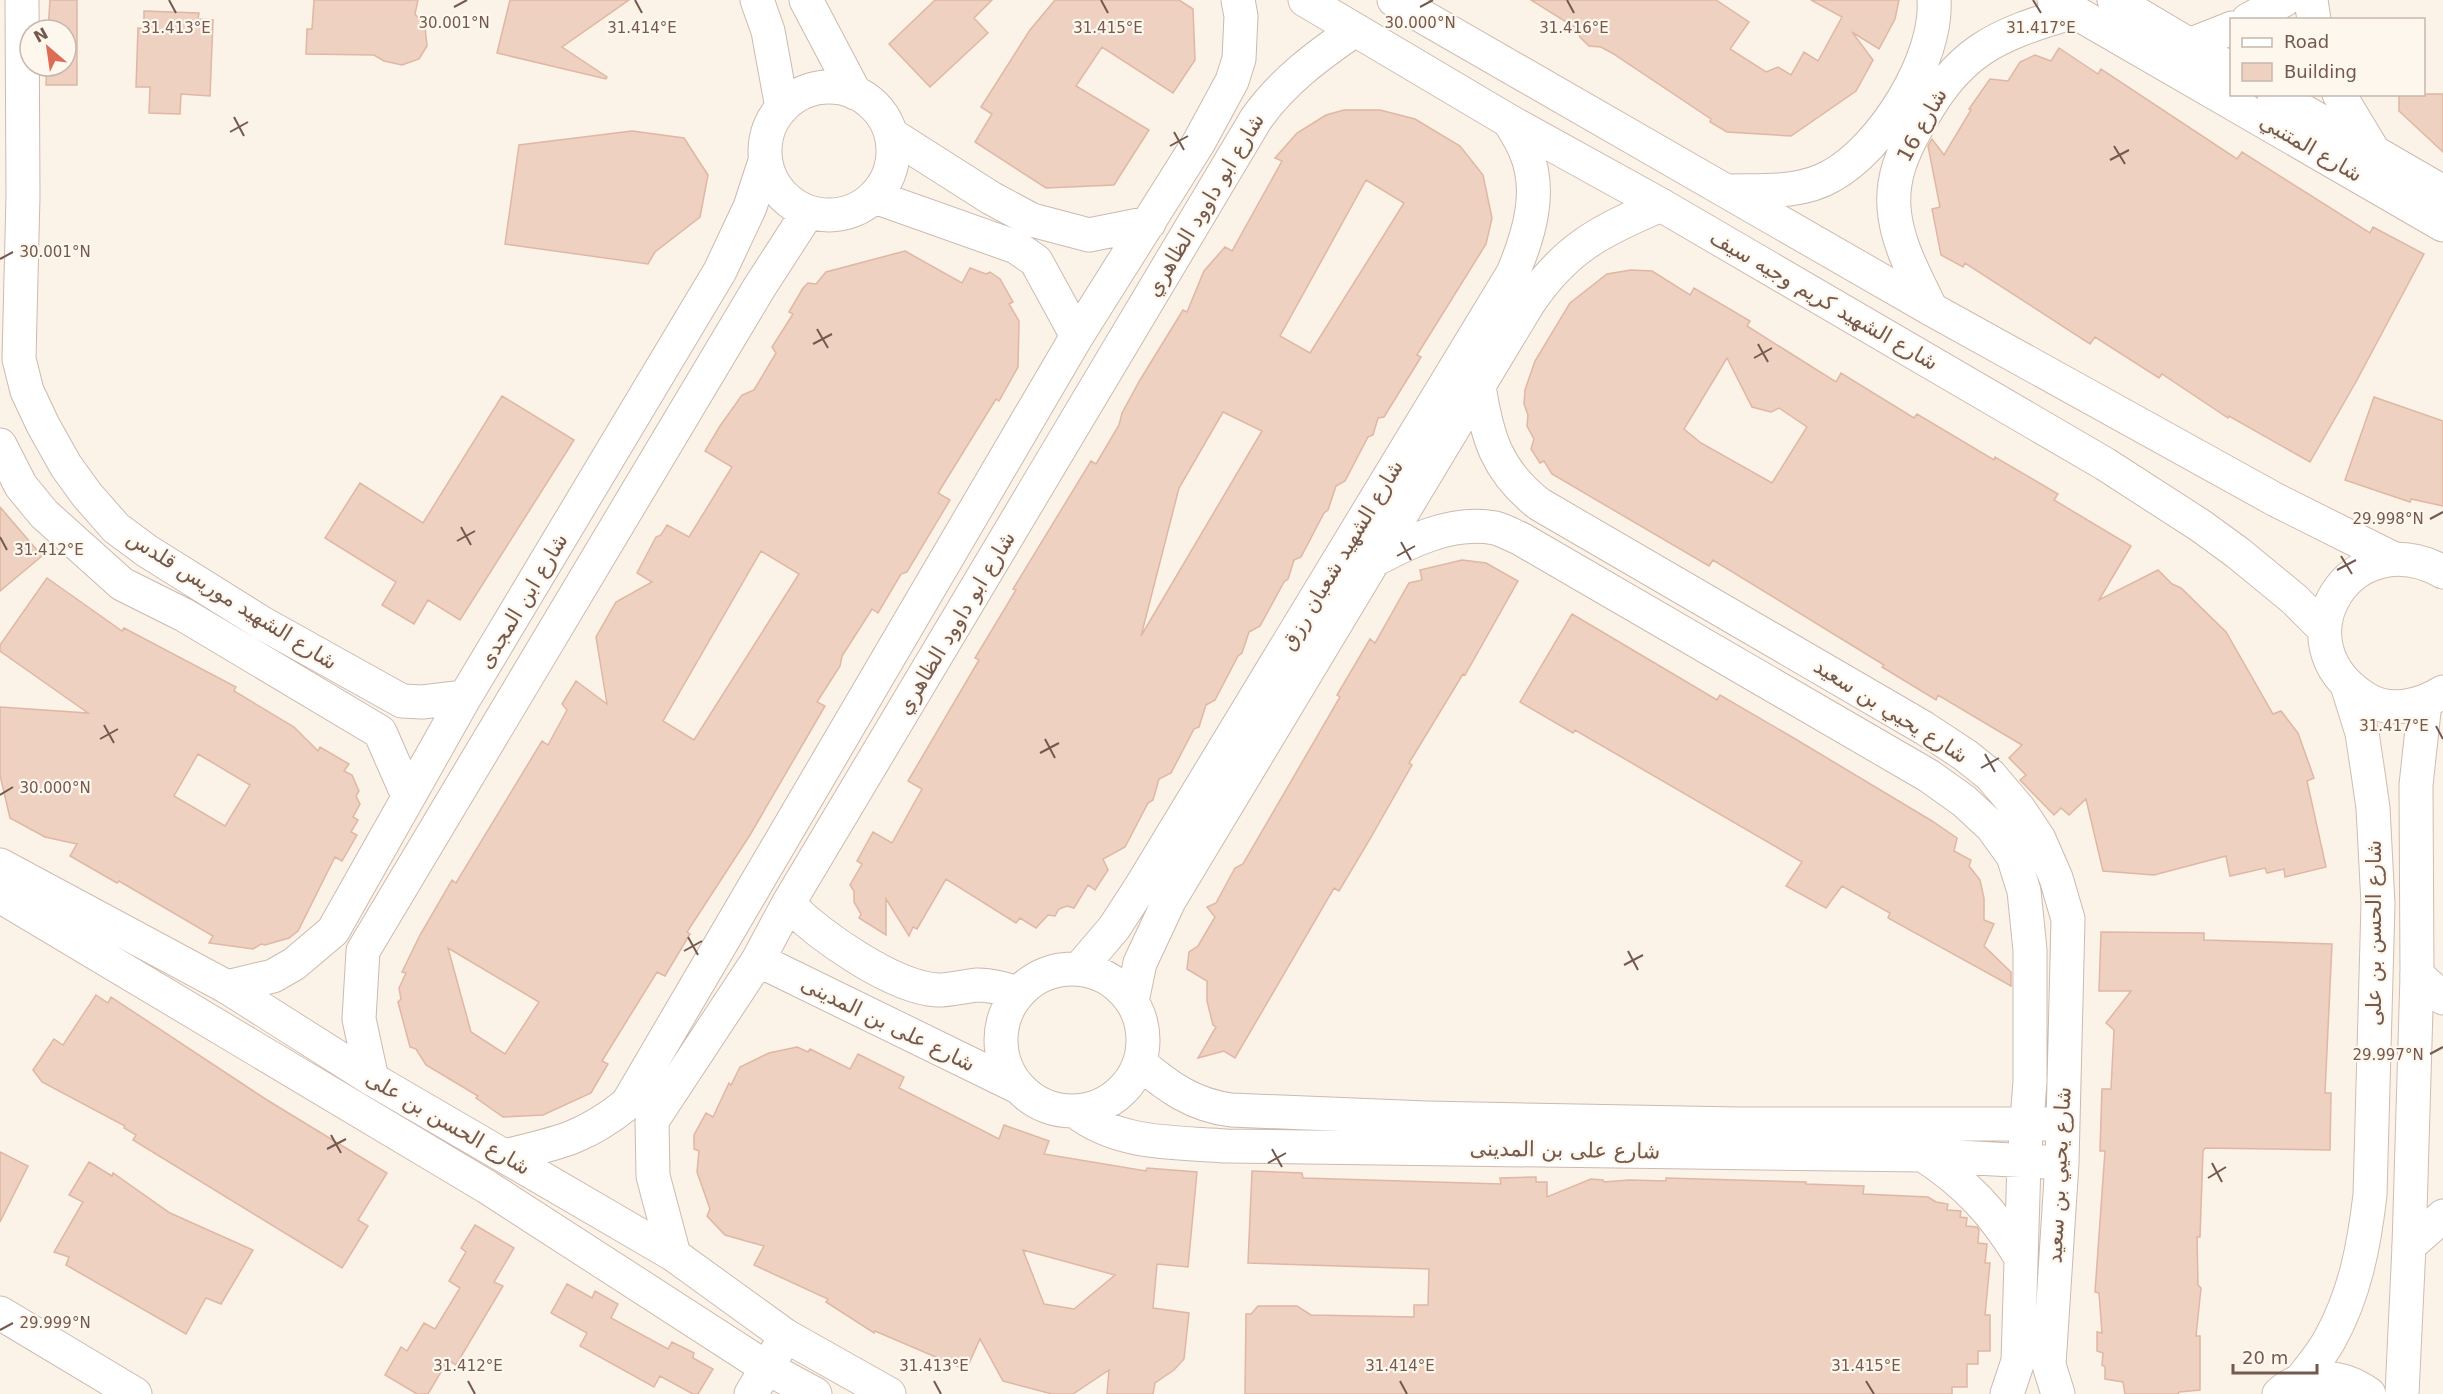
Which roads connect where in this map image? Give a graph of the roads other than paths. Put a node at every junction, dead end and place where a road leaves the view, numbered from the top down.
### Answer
1 (22, 0) edge
2 (757, 0) edge
3 (806, 0) edge
4 (1238, 0) edge
5 (1305, 0) edge
6 (1394, 0) edge
7 (1934, 0) edge
8 (2114, 0) edge
9 (2284, 0) edge
10 (2311, 0) edge
11 (2064, 6) edge
12 (2252, 18) edge
13 (2314, 18) edge
14 (2230, 29) edge
15 (1355, 30) junction
16 (2189, 45) junction
17 (2230, 69) edge
18 (855, 93) junction
19 (2277, 96) edge
20 (2339, 96) edge
21 (782, 108) junction
22 (1509, 121) junction
23 (892, 135) junction
24 (2375, 154) junction
25 (765, 161) junction
26 (1727, 191) junction
27 (2443, 192) edge
28 (875, 197) junction
29 (1661, 205) junction
30 (808, 212) junction
31 (1149, 223) junction
32 (2443, 225) edge
33 (1931, 309) junction
34 (1077, 336) junction
35 (9, 360) edge
36 (1479, 386) junction
37 (0, 446) edge
38 (1415, 463) junction
39 (2392, 558) junction
40 (1371, 561) junction
41 (2443, 572) edge
42 (2324, 629) junction
43 (2348, 688) junction
44 (465, 697) junction
45 (2434, 697) edge
46 (402, 701) junction
47 (380, 732) junction
48 (408, 796) junction
49 (0, 865) edge
50 (0, 896) edge
51 (788, 904) junction
52 (333, 931) junction
53 (363, 951) junction
54 (758, 960) junction
55 (1079, 969) junction
56 (2417, 975) junction
57 (227, 987) junction
58 (1018, 993) junction
59 (2443, 998) edge
60 (1132, 1001) junction
61 (1140, 1063) junction
62 (372, 1079) junction
63 (1018, 1087) junction
64 (1075, 1111) junction
65 (640, 1112) junction
66 (2028, 1123) junction
67 (2062, 1125) junction
68 (1922, 1155) junction
69 (505, 1156) junction
70 (2024, 1162) junction
71 (2062, 1163) junction
72 (2443, 1216) edge
73 (2409, 1246) junction
74 (674, 1255) junction
75 (2020, 1256) junction
76 (0, 1313) edge
77 (786, 1336) junction
78 (759, 1381) edge
79 (2290, 1388) edge
80 (135, 1394) edge
81 (815, 1394) edge
82 (889, 1394) edge
83 (2007, 1394) edge
84 (2058, 1394) edge
85 (2369, 1394) edge
86 (2402, 1394) edge

1 - 35 street, شارع الشهيد موريس قلدس
2 - 21 street
3 - 18 street
4 - 31 street, شارع ابو داوود الظاهري
5 - 15 street, شارع الشهيد كريم وجيه سيف
6 - 26 street
7 - 26 street, شارع 16
8 - 16 street
9 - 12 street
10 - 13 street
11 - 32 street, شارع المتنبي
11 - 33 street, شارع 16
14 - 16 street
15 - 22 street, شارع الشهيد كريم وجيه سيف
15 - 51 street, شارع ابو داوود الظاهري
16 - 17 street
18 - 21 street
18 - 23 street
19 - 24 street, شارع المتنبي
20 - 24 street
21 - 25 street
22 - 29 street, شارع الشهيد كريم وجيه سيف
22 - 38 street, شارع الشهيد شعبان رزق
23 - 28 street
23 - 31 street
24 - 27 street, شارع المتنبي
25 - 30 street
25 - 44 street, شارع ابن المجدى
26 - 33 street
28 - 30 street
28 - 34 street
29 - 36 street, شارع الشهيد شعبان رزق
29 - 42 street, شارع الشهيد كريم وجيه سيف
30 - 53 street, شارع ابن المجدى
31 - 34 street, شارع ابو داوود الظاهري
33 - 39 street
34 - 65 street, شارع ابو داوود الظاهري
35 - 46 street, شارع الشهيد موريس قلدس
36 - 38 street, شارع الشهيد شعبان رزق
36 - 67 street, شارع يحيي بن سعيد
37 - 47 street, شارع الشهيد موريس قلدس
38 - 40 street, شارع الشهيد شعبان رزق
38 - 55 street, شارع الشهيد شعبان رزق
39 - 41 street
39 - 42 street
40 - 60 street, شارع الشهيد شعبان رزق
40 - 66 street, شارع يحيي بن سعيد
42 - 43 street
43 - 45 street
43 - 79 street, شارع الحسن بن على
44 - 46 street, شارع الشهيد موريس قلدس
44 - 48 street, شارع ابن المجدى
45 - 56 street, شارع الحسن بن على
46 - 47 street
47 - 48 street
48 - 52 street, شارع ابن المجدى
49 - 57 street, شارع الحسن بن على
50 - 78 street, شارع الحسن بن على
51 - 54 street, شارع ابو داوود الظاهري
51 - 58 street, شارع على بن المدينى
52 - 53 street
52 - 57 street, شارع ابن المجدى
53 - 62 street, شارع ابن المجدى
54 - 63 street, شارع على بن المدينى
54 - 65 street, شارع ابو داوود الظاهري
55 - 58 street
55 - 60 street
56 - 59 street
56 - 73 street, شارع الحسن بن على
57 - 62 street, شارع الحسن بن على
58 - 63 street
60 - 61 street
61 - 64 street
61 - 66 street, شارع على بن المدينى
62 - 69 street, شارع الحسن بن على
63 - 64 street
64 - 68 street, شارع على بن المدينى
65 - 69 street, شارع ابو داوود الظاهري
65 - 74 street
66 - 67 street, شارع على بن المدينى
66 - 70 street, شارع يحيي بن سعيد
67 - 71 street, شارع يحيي بن سعيد
68 - 70 street, شارع على بن المدينى
68 - 75 street
69 - 74 street, شارع الحسن بن على
70 - 71 street, شارع على بن المدينى
70 - 75 street, شارع يحيي بن سعيد
71 - 84 street, شارع يحيي بن سعيد
72 - 73 street
73 - 86 street, شارع الحسن بن على
74 - 77 street, شارع الحسن بن على
75 - 83 street, شارع يحيي بن سعيد
76 - 80 street
77 - 78 street
77 - 82 street, شارع الحسن بن على
78 - 81 street, شارع الحسن بن على
79 - 85 street

